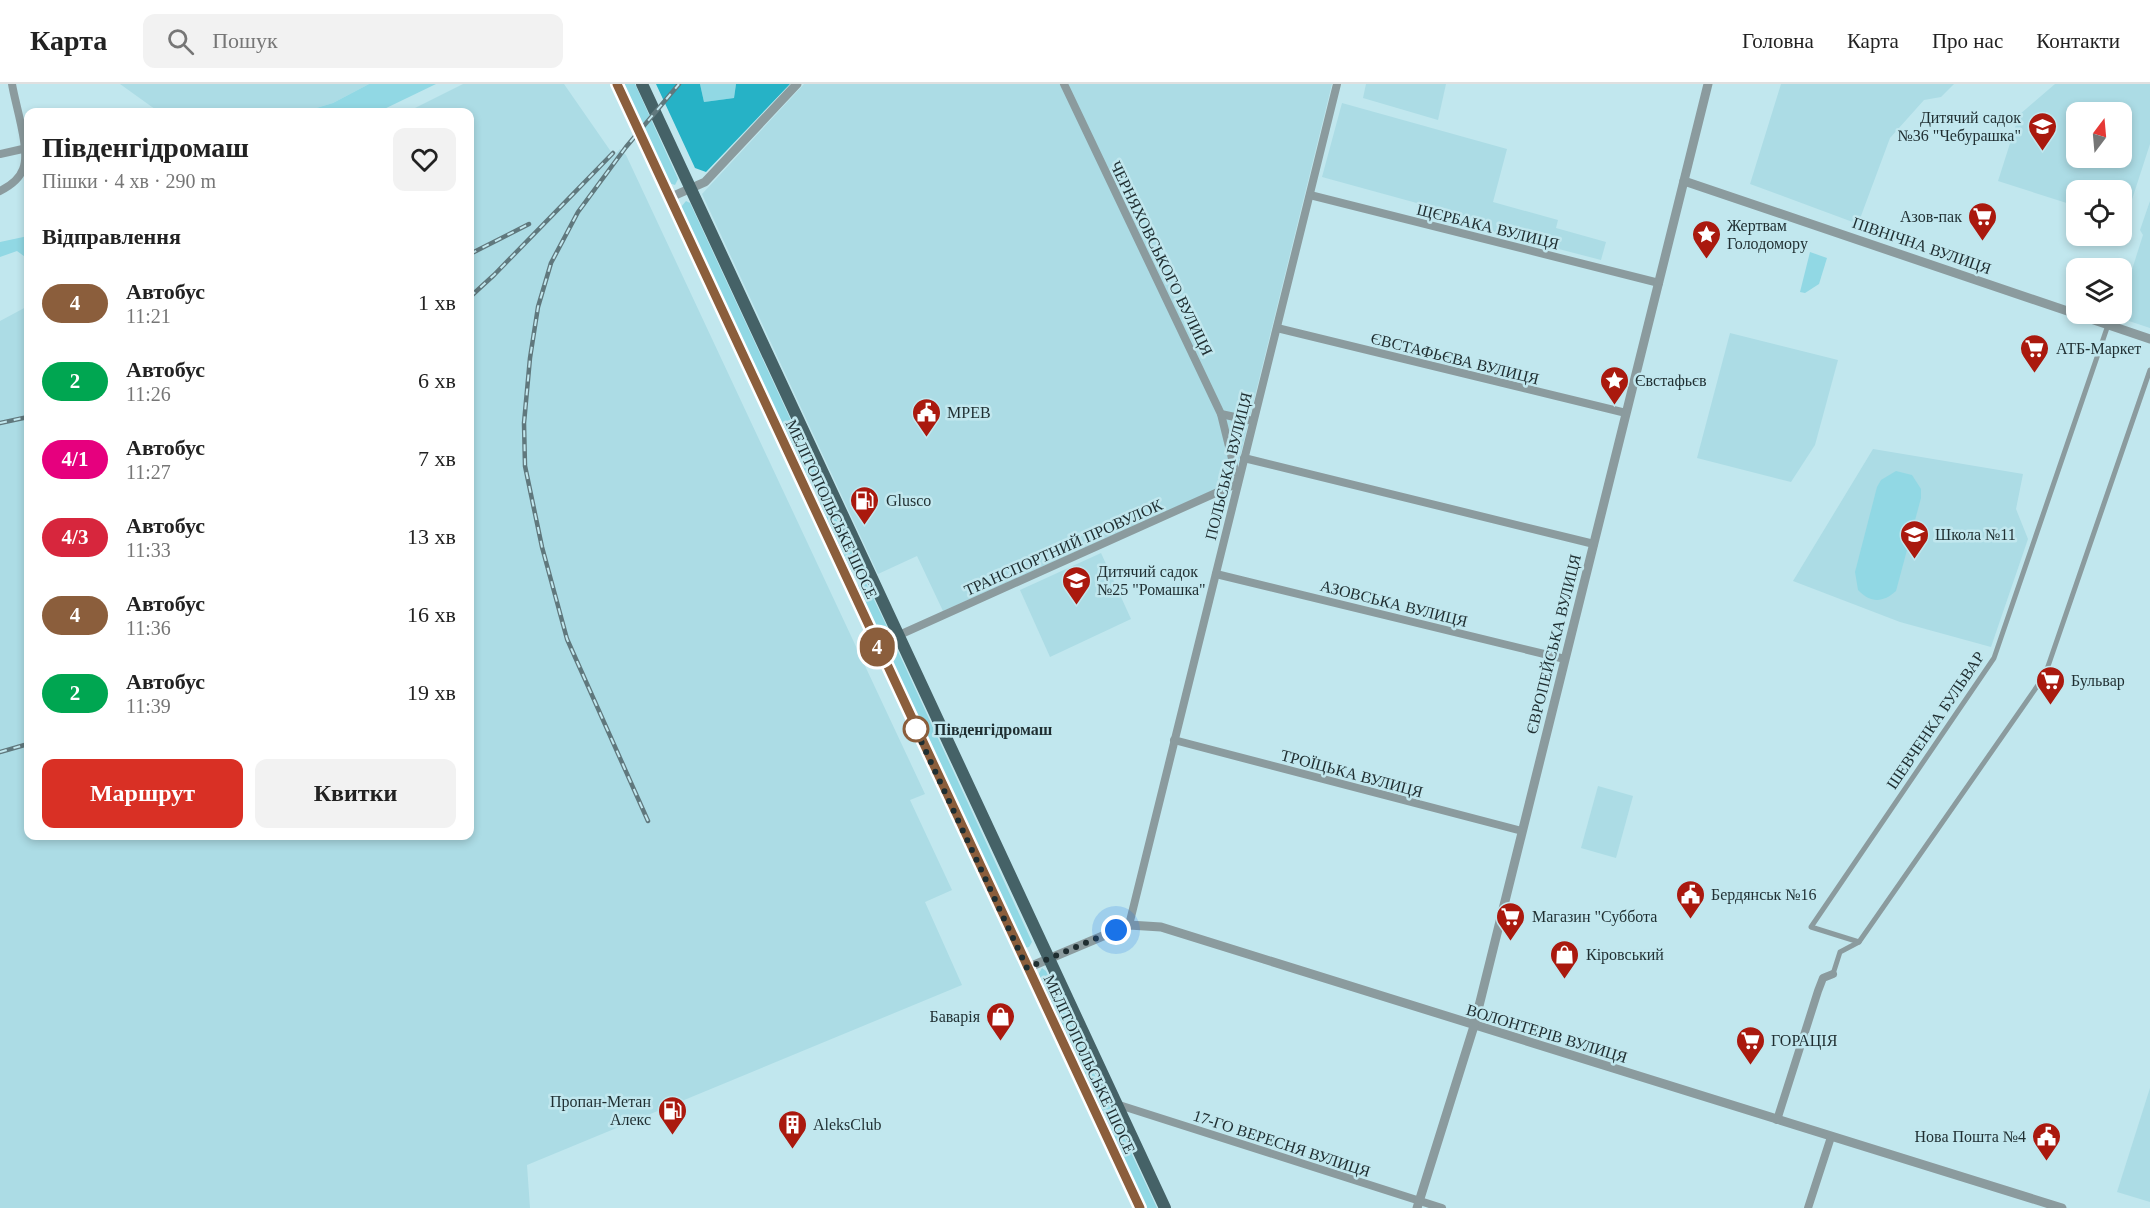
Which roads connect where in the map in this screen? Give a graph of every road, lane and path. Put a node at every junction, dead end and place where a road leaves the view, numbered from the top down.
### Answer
1 (12, 84) edge
2 (617, 84) edge
3 (642, 84) edge
4 (797, 84) edge
5 (1064, 84) edge
6 (1337, 84) edge
7 (1708, 84) edge
8 (24, 139) edge
9 (24, 148) edge
10 (0, 154) edge
11 (24, 171) edge
12 (1684, 181) junction
13 (691, 188) junction
14 (0, 191) edge
15 (1310, 195) junction
16 (670, 197) junction
17 (1659, 283) junction
18 (2108, 325) junction
19 (1277, 328) junction
20 (2150, 339) edge
21 (2150, 370) edge
22 (1626, 413) junction
23 (1221, 414) junction
24 (1254, 421) junction
25 (1245, 458) junction
26 (1238, 483) junction
27 (1594, 544) junction
28 (1216, 574) junction
29 (898, 636) junction
30 (877, 645) junction
31 (1565, 659) junction
32 (1174, 740) junction
33 (1522, 831) junction
34 (1129, 924) junction
35 (1859, 942) junction
36 (1048, 959) junction
37 (1027, 968) junction
38 (1833, 974) joint
39 (1474, 1026) junction
40 (1115, 1103) junction
41 (1778, 1120) junction
42 (1831, 1137) junction
43 (1418, 1204) edge
44 (1140, 1208) edge
45 (1164, 1208) edge
46 (1442, 1208) edge
47 (1808, 1208) edge
48 (2062, 1208) edge

1 - 8 street
2 - 16 main road, МЕЛІТОПОЛЬСЬКЕ ШОСЕ
3 - 13 main road, МЕЛІТОПОЛЬСЬКЕ ШОСЕ
4 - 13 street
5 - 23 street, ЧЕРНЯХОВСЬКОГО ВУЛИЦЯ
6 - 15 street, ПОЛЬСЬКА ВУЛИЦЯ
7 - 12 street, ЄВРОПЕЙСЬКА ВУЛИЦЯ
9 - 10 street
11 - 14 street
12 - 17 street, ЄВРОПЕЙСЬКА ВУЛИЦЯ
12 - 18 street, ПІВНІЧНА ВУЛИЦЯ
13 - 16 street
13 - 29 main road, МЕЛІТОПОЛЬСЬКЕ ШОСЕ
15 - 17 street, ЩЄРБАКА ВУЛИЦЯ
15 - 19 street, ПОЛЬСЬКА ВУЛИЦЯ
16 - 30 main road, МЕЛІТОПОЛЬСЬКЕ ШОСЕ
17 - 22 street, ЄВРОПЕЙСЬКА ВУЛИЦЯ
18 - 20 street, ПІВНІЧНА ВУЛИЦЯ
18 - 35 street, ШЕВЧЕНКА БУЛЬВАР
19 - 22 street, ЄВСТАФЬЄВА ВУЛИЦЯ
19 - 24 street, ПОЛЬСЬКА ВУЛИЦЯ
21 - 35 street
22 - 27 street, ЄВРОПЕЙСЬКА ВУЛИЦЯ
23 - 24 street
23 - 26 street, ЧЕРНЯХОВСЬКОГО ВУЛИЦЯ
24 - 25 street, ПОЛЬСЬКА ВУЛИЦЯ
25 - 26 street, ПОЛЬСЬКА ВУЛИЦЯ
25 - 27 street
26 - 28 street, ПОЛЬСЬКА ВУЛИЦЯ
26 - 29 street, ТРАНСПОРТНИЙ ПРОВУЛОК
27 - 31 street, ЄВРОПЕЙСЬКА ВУЛИЦЯ
28 - 31 street, АЗОВСЬКА ВУЛИЦЯ
28 - 32 street, ПОЛЬСЬКА ВУЛИЦЯ
29 - 30 street, ТРАНСПОРТНИЙ ПРОВУЛОК
29 - 36 main road, МЕЛІТОПОЛЬСЬКЕ ШОСЕ
30 - 37 main road, МЕЛІТОПОЛЬСЬКЕ ШОСЕ
31 - 33 street, ЄВРОПЕЙСЬКА ВУЛИЦЯ
32 - 33 street, ТРОЇЦЬКА ВУЛИЦЯ
32 - 34 street, ПОЛЬСЬКА ВУЛИЦЯ
33 - 39 street, ЄВРОПЕЙСЬКА ВУЛИЦЯ
34 - 36 street, ВОЛОНТЕРІВ ВУЛИЦЯ
34 - 39 street, ВОЛОНТЕРІВ ВУЛИЦЯ
35 - 38 street
36 - 37 street, ВОЛОНТЕРІВ ВУЛИЦЯ
36 - 40 main road, МЕЛІТОПОЛЬСЬКЕ ШОСЕ
37 - 44 main road, МЕЛІТОПОЛЬСЬКЕ ШОСЕ
38 - 41 street
39 - 41 street, ВОЛОНТЕРІВ ВУЛИЦЯ
39 - 43 street, ЄВРОПЕЙСЬКА ВУЛИЦЯ
40 - 43 street, 17-ГО ВЕРЕСНЯ ВУЛИЦЯ
40 - 45 main road, МЕЛІТОПОЛЬСЬКЕ ШОСЕ
41 - 42 street, ВОЛОНТЕРІВ ВУЛИЦЯ
42 - 47 street
42 - 48 street, ВОЛОНТЕРІВ ВУЛИЦЯ
43 - 46 street, 17-ГО ВЕРЕСНЯ ВУЛИЦЯ

